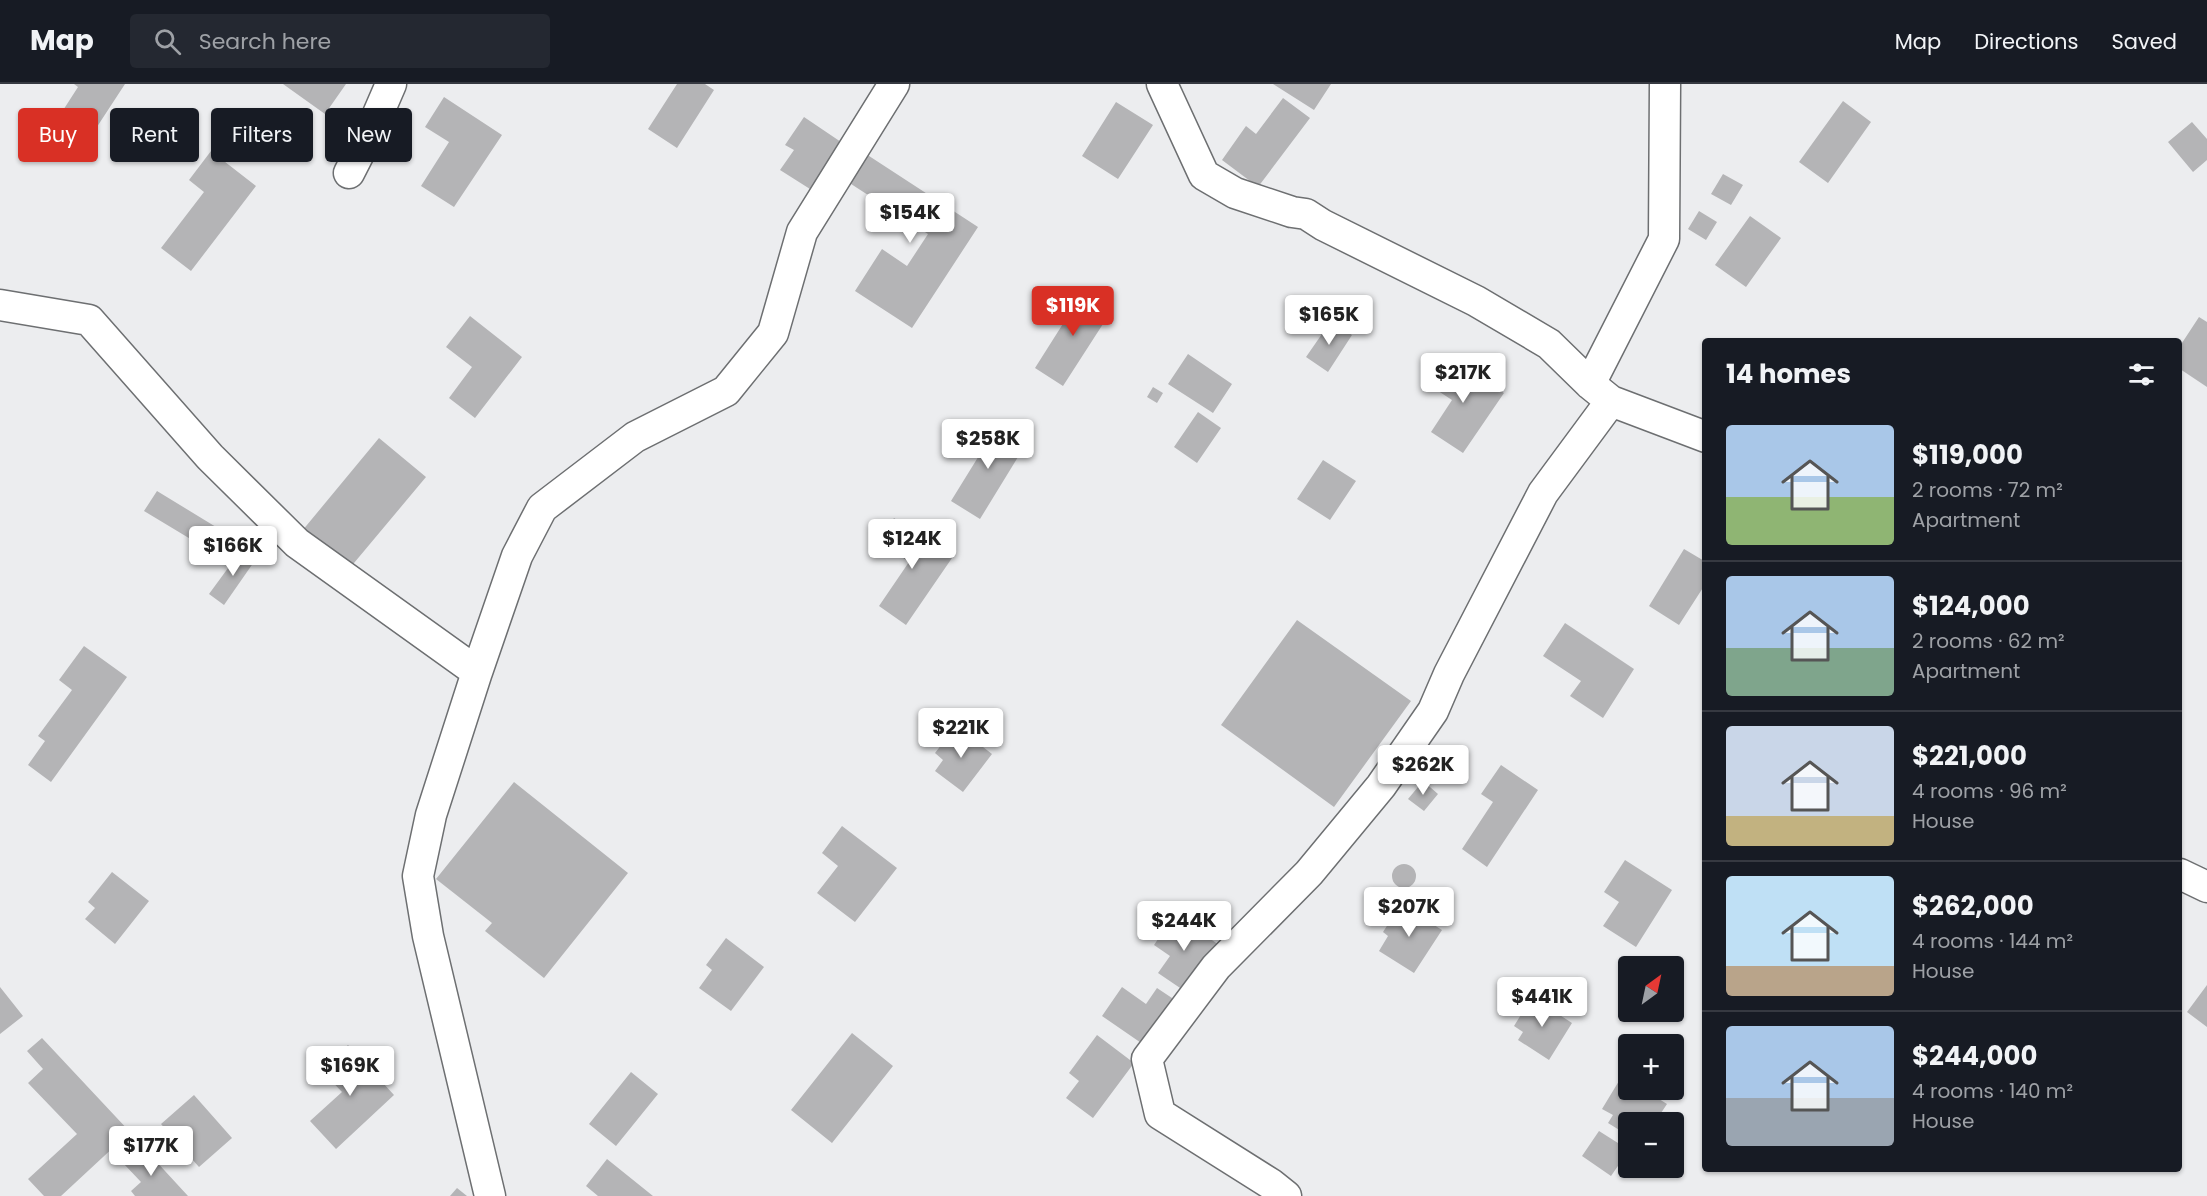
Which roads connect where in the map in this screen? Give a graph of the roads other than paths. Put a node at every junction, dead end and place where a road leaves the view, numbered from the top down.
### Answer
1 (391, 84) edge
2 (894, 84) edge
3 (1162, 84) edge
4 (1665, 84) edge
5 (349, 173) dead end
6 (0, 305) edge
7 (1600, 392) junction
8 (1702, 436) edge
9 (477, 672) junction
10 (2182, 875) edge
11 (2207, 887) edge
12 (490, 1196) edge
13 (1286, 1196) edge

1 - 5 street
2 - 9 street
3 - 7 street
4 - 7 street
6 - 9 street
7 - 8 street
7 - 13 street
9 - 12 street
10 - 11 street

